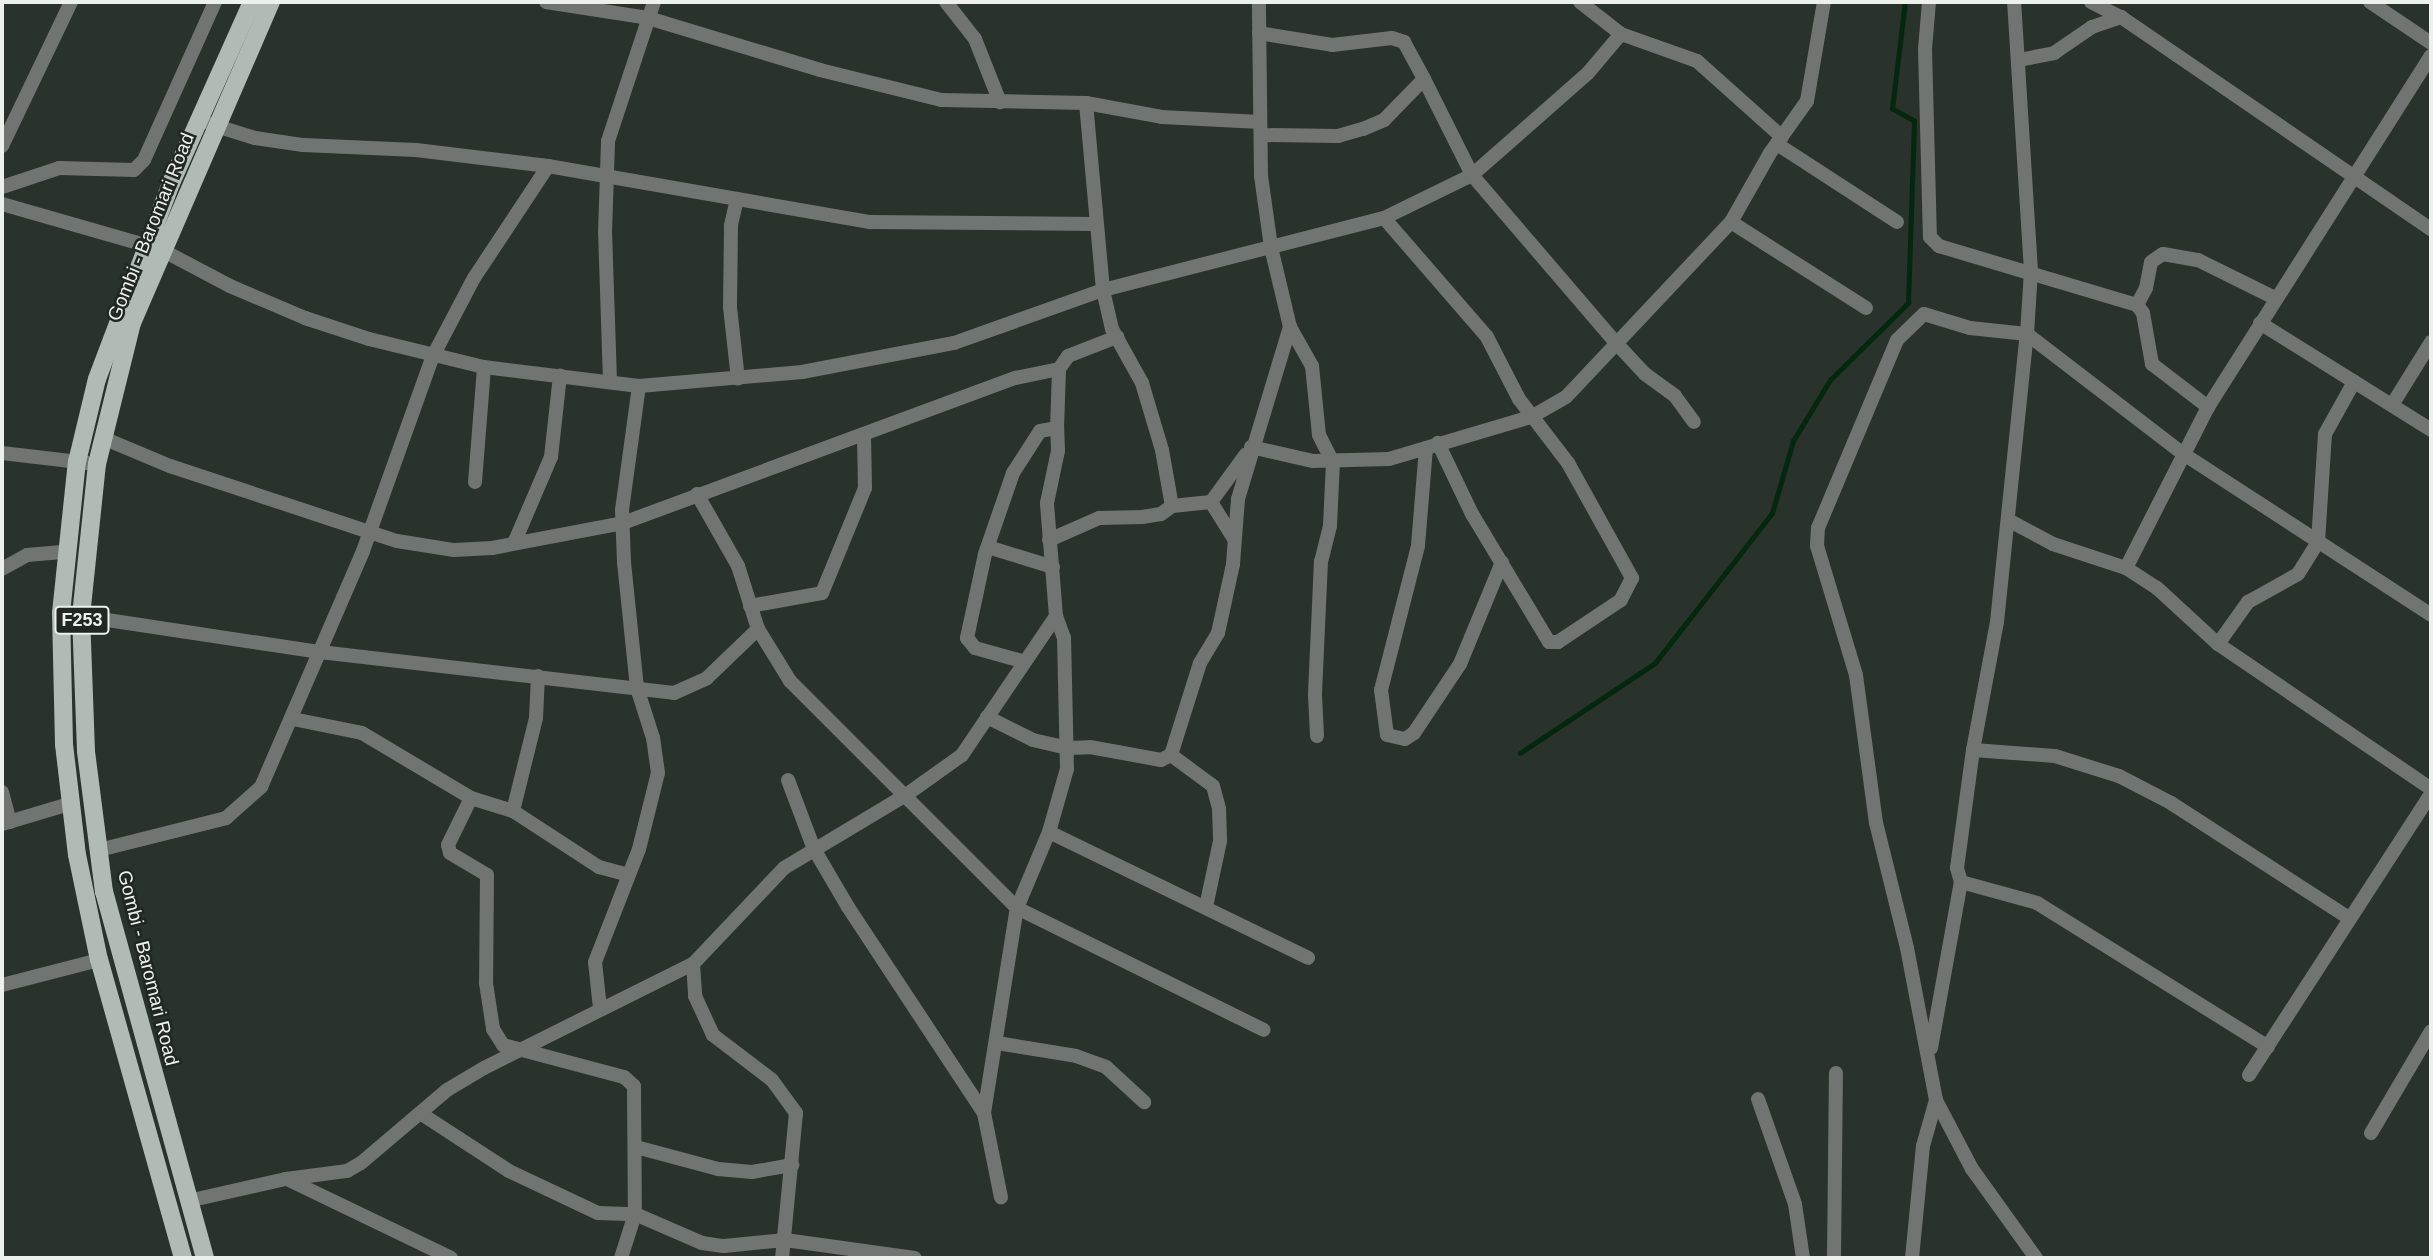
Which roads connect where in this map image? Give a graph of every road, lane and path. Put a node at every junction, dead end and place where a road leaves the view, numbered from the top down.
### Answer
1 (71, 2) edge
2 (215, 2) edge
3 (252, 2) edge
4 (271, 2) edge
5 (546, 2) edge
6 (654, 2) edge
7 (946, 2) edge
8 (1259, 2) edge
9 (1580, 2) edge
10 (1824, 2) edge
11 (1929, 2) edge
12 (2014, 2) edge
13 (2091, 2) edge
14 (2370, 2) edge
15 (2120, 17) junction
16 (648, 18) junction
17 (1258, 33) junction
18 (1621, 34) junction
19 (2431, 43) edge
20 (2431, 56) edge
21 (2019, 60) junction
22 (1424, 79) junction
23 (1000, 102) junction
24 (1086, 103) junction
25 (208, 123) junction
26 (1261, 128) junction
27 (1780, 141) junction
28 (2, 146) edge
29 (548, 166) junction
30 (1472, 175) junction
31 (607, 176) junction
32 (2353, 177) junction
33 (2, 187) edge
34 (737, 198) junction
35 (2, 204) edge
36 (1384, 218) junction
37 (1731, 222) junction
38 (1897, 222) dead end
39 (1096, 224) junction
40 (2431, 229) edge
41 (1270, 247) junction
42 (154, 248) junction
43 (2031, 271) junction
44 (1103, 290) junction
45 (2275, 298) junction
46 (2137, 305) junction
47 (1866, 308) dead end
48 (2260, 323) junction
49 (1290, 327) junction
50 (2027, 334) junction
51 (1116, 337) junction
52 (2431, 342) edge
53 (1617, 344) junction
54 (433, 356) junction
55 (484, 367) junction
56 (1059, 369) junction
57 (560, 375) junction
58 (738, 379) junction
59 (610, 381) junction
60 (2354, 382) junction
61 (639, 386) junction
62 (2392, 405) junction
63 (2208, 407) junction
64 (1531, 417) junction
65 (1694, 422) dead end
66 (1057, 428) junction
67 (2431, 430) edge
68 (864, 437) junction
69 (103, 438) junction
70 (1432, 446) junction
71 (1251, 447) junction
72 (2, 453) edge
73 (2182, 453) junction
74 (77, 462) junction
75 (1333, 462) junction
76 (97, 464) junction
77 (475, 482) dead end
78 (698, 494) junction
79 (1211, 502) junction
80 (1172, 506) junction
81 (2010, 521) junction
82 (623, 523) junction
83 (369, 530) junction
84 (1234, 539) junction
85 (1049, 540) junction
86 (516, 541) junction
87 (2318, 542) junction
88 (988, 547) junction
89 (65, 552) junction
90 (1502, 562) junction
91 (1053, 567) junction
92 (2126, 568) junction
93 (2, 569) edge
94 (751, 606) junction
95 (2431, 615) edge
96 (81, 616) junction
97 (1056, 616) junction
98 (758, 629) junction
99 (2218, 644) junction
100 (320, 652) junction
101 (1022, 661) junction
102 (538, 676) junction
103 (636, 686) junction
104 (987, 717) junction
105 (293, 719) junction
106 (1317, 736) dead end
107 (1068, 748) junction
108 (1973, 750) junction
109 (1171, 755) junction
110 (789, 780) dead end
111 (2, 792) edge
112 (2431, 792) edge
113 (906, 795) junction
114 (471, 798) junction
115 (69, 804) junction
116 (513, 811) junction
117 (6, 823) edge
118 (1049, 832) junction
119 (814, 849) junction
120 (99, 850) junction
121 (628, 875) junction
122 (1961, 882) junction
123 (1206, 907) junction
124 (1017, 908) junction
125 (2350, 919) junction
126 (1308, 958) dead end
127 (99, 960) junction
128 (693, 964) junction
129 (2, 985) edge
130 (600, 1008) junction
131 (1264, 1030) dead end
132 (2431, 1031) edge
133 (997, 1043) junction
134 (2268, 1047) junction
135 (525, 1051) junction
136 (1930, 1053) junction
137 (1836, 1073) dead end
138 (2249, 1075) dead end
139 (1758, 1099) dead end
140 (1936, 1100) junction
141 (1144, 1102) dead end
142 (420, 1113) junction
143 (984, 1113) junction
144 (2371, 1133) dead end
145 (636, 1147) junction
146 (792, 1165) junction
147 (286, 1179) junction
148 (1001, 1197) dead end
149 (188, 1201) junction
150 (635, 1214) junction
151 (785, 1240) junction
152 (702, 1243) junction
153 (183, 1258) edge
154 (205, 1258) edge
155 (452, 1258) edge
156 (621, 1258) edge
157 (696, 1258) edge
158 (782, 1258) edge
159 (915, 1258) edge
160 (1803, 1258) edge
161 (1834, 1258) edge
162 (1912, 1258) edge
163 (2036, 1258) edge

1 - 28 street
2 - 33 street
3 - 25 main road, Gombi - Baromari Road / F253
4 - 25 main road, Gombi - Baromari Road / F253
5 - 16 street
6 - 16 street
7 - 23 street
8 - 17 street
9 - 18 street
10 - 27 street
11 - 43 street
12 - 21 street
13 - 15 street
14 - 19 street
15 - 21 street
15 - 32 street
16 - 23 street
16 - 31 street
17 - 22 street
17 - 26 street
18 - 27 street
18 - 30 street
20 - 32 street
21 - 43 street
22 - 26 street
22 - 30 street
23 - 24 street
24 - 26 street
24 - 39 street
25 - 29 street
25 - 42 main road, Gombi - Baromari Road / F253
26 - 41 street
27 - 37 street
27 - 38 street
29 - 31 street
29 - 54 street
30 - 36 street
30 - 53 street
31 - 34 street
31 - 59 street
32 - 40 street
32 - 45 street
34 - 39 street
34 - 58 street
35 - 42 street
36 - 41 street
36 - 64 street
37 - 47 street
37 - 53 street
39 - 44 street
41 - 44 street
41 - 49 street
42 - 54 street
42 - 69 main road, Gombi - Baromari Road / F253
42 - 74 main road, Gombi - Baromari Road / F253
43 - 46 street
43 - 50 street
44 - 51 street
44 - 58 street
45 - 46 street
45 - 48 street
46 - 63 street
48 - 60 street
48 - 63 street
49 - 71 street
49 - 75 street
50 - 73 street
50 - 81 street
50 - 136 street
51 - 56 street
51 - 80 street
52 - 62 street
53 - 64 street
53 - 65 street
54 - 55 street
54 - 83 street
55 - 57 street
55 - 77 street
56 - 66 street
56 - 68 street
57 - 59 street
57 - 86 street
58 - 61 street
59 - 61 street
60 - 62 street
60 - 87 street
61 - 82 street
62 - 67 street
63 - 73 street
64 - 70 street
64 - 90 street
66 - 85 street
66 - 88 street
68 - 78 street
68 - 94 street
69 - 76 main road, Gombi - Baromari Road / F253
69 - 83 street
70 - 75 street
70 - 90 street
70 - 90 street
71 - 75 street
71 - 79 street
71 - 84 street
72 - 74 street
73 - 87 street
73 - 92 street
74 - 76 street
74 - 89 main road, Gombi - Baromari Road / F253
75 - 106 street
76 - 96 main road, Gombi - Baromari Road / F253
78 - 82 street
78 - 94 street
79 - 80 street
79 - 84 street
80 - 85 street
81 - 92 street
81 - 108 street
82 - 86 street
82 - 103 street
83 - 86 street
83 - 100 street
84 - 109 street
85 - 91 street
87 - 95 street
87 - 99 street
88 - 91 street
88 - 101 street
89 - 93 street
89 - 115 main road, Gombi - Baromari Road / F253
91 - 97 street
92 - 99 street
94 - 98 street
96 - 100 street
96 - 120 main road, Gombi - Baromari Road / F253
97 - 101 street
97 - 107 street
98 - 103 street
98 - 113 street
99 - 112 street
100 - 102 street
100 - 105 street
101 - 104 street
102 - 103 street
102 - 116 street
103 - 121 street
104 - 107 street
104 - 113 street
105 - 114 street
105 - 120 street
107 - 109 street
107 - 118 street
108 - 122 street
108 - 125 street
109 - 123 street
110 - 119 street
111 - 117 street
112 - 125 street
113 - 119 street
113 - 124 street
114 - 116 street
114 - 135 street
115 - 117 street
115 - 127 main road, Gombi - Baromari Road / F253
116 - 121 street
118 - 123 street
118 - 124 street
119 - 128 street
119 - 143 street
120 - 149 main road, Gombi - Baromari Road / F253
121 - 130 street
122 - 134 street
122 - 136 street
123 - 126 street
124 - 131 street
124 - 133 street
125 - 134 street
127 - 129 street
127 - 153 main road, Gombi - Baromari Road / F253
128 - 130 street
128 - 146 street
130 - 135 street
132 - 144 street
133 - 141 street
133 - 143 street
134 - 138 street
135 - 142 street
135 - 145 street
136 - 140 street
137 - 161 street
139 - 160 street
140 - 162 street
140 - 163 street
142 - 147 street
142 - 150 street
143 - 148 street
145 - 146 street
145 - 150 street
146 - 151 street
147 - 149 street
147 - 155 street
149 - 154 main road, Gombi - Baromari Road / F253
150 - 152 street
150 - 156 street
151 - 152 street
151 - 158 street
151 - 159 street
152 - 157 street

